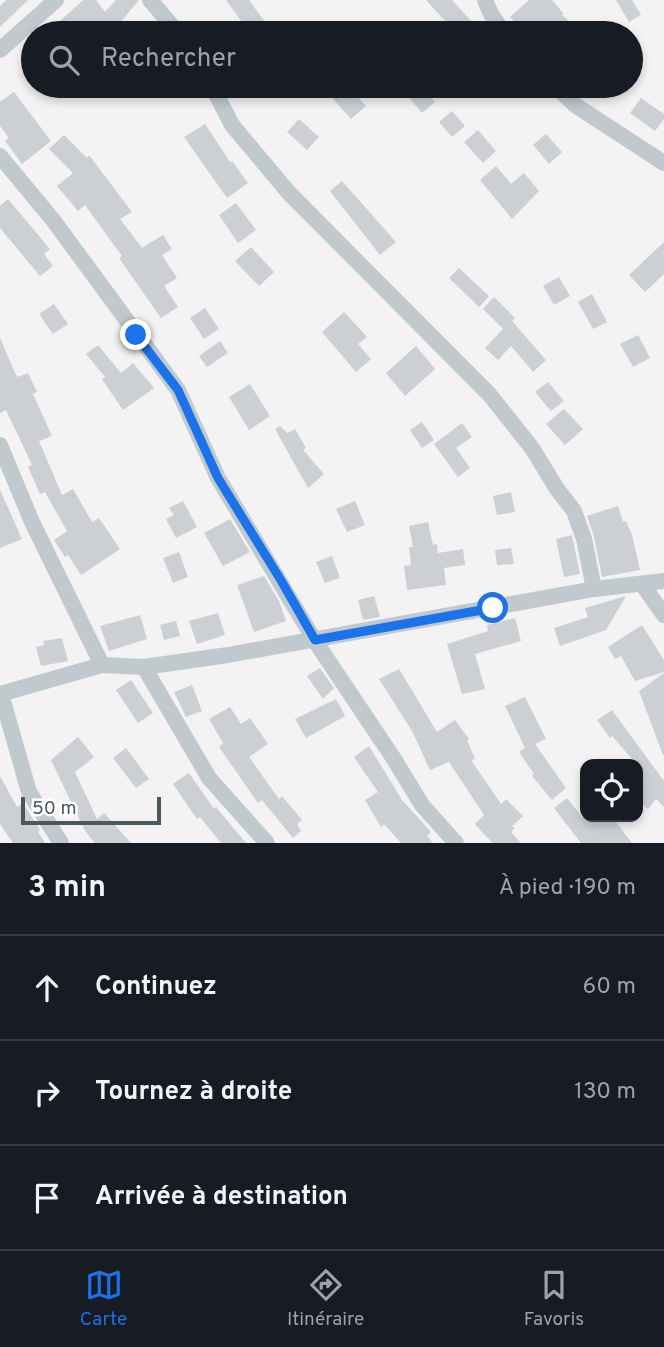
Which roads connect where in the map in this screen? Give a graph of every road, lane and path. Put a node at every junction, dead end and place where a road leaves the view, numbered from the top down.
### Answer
1 (56, 0) edge
2 (150, 0) edge
3 (485, 0) edge
4 (32, 21) edge
5 (168, 21) edge
6 (496, 21) edge
7 (21, 31) edge
8 (0, 50) edge
9 (218, 98) edge
10 (568, 98) edge
11 (0, 156) edge
12 (664, 163) edge
13 (0, 445) edge
14 (664, 581) edge
15 (642, 584) junction
16 (594, 589) junction
17 (664, 615) edge
18 (315, 640) junction
19 (102, 665) junction
20 (144, 667) junction
21 (1, 694) edge
22 (61, 843) edge
23 (267, 843) edge
24 (456, 843) edge

1 - 4 street
2 - 5 street
3 - 6 street
7 - 8 street
9 - 16 street
10 - 12 street
11 - 18 street
13 - 19 street
14 - 15 street
15 - 16 street
15 - 17 street
16 - 18 street
18 - 20 street
18 - 24 street
19 - 20 street
19 - 21 street
20 - 23 street
21 - 22 street

